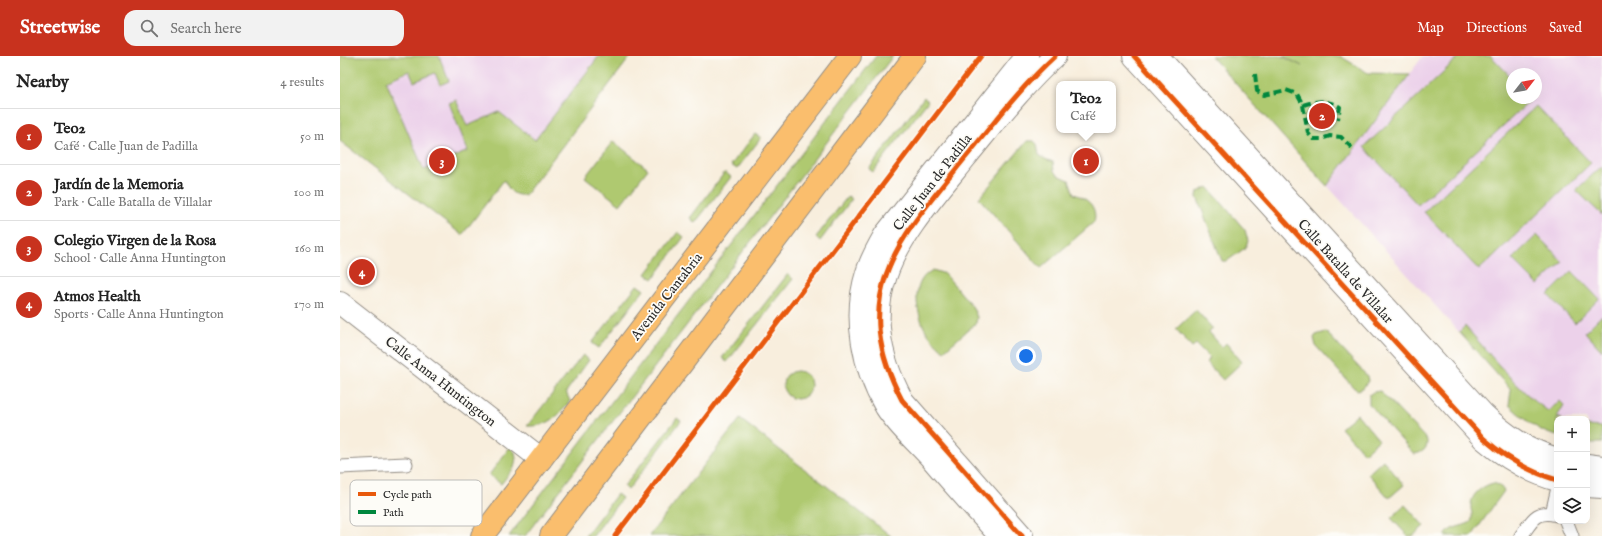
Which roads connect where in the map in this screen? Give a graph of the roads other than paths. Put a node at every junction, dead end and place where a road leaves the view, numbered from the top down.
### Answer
1 (850, 56) edge
2 (914, 56) edge
3 (1027, 56) edge
4 (1055, 56) edge
5 (1134, 56) edge
6 (1158, 56) edge
7 (340, 303) edge
8 (1554, 458) edge
9 (541, 459) junction
10 (406, 464) dead end
11 (1590, 465) edge
12 (340, 467) edge
13 (1602, 467) edge
14 (1554, 479) edge
15 (1590, 486) edge
16 (1602, 486) edge
17 (1554, 514) edge
18 (1567, 524) edge
19 (482, 536) edge
20 (551, 536) edge
21 (1000, 536) edge
22 (1022, 536) edge
23 (1521, 536) edge
24 (1572, 536) edge

1 - 9 main road, Avenida Cantabria
2 - 20 main road
3 - 21 street, Calle Juan de Padilla
4 - 22 street, Calle Juan de Padilla
5 - 14 street, Calle Batalla de Villalar
6 - 8 street, Calle Batalla de Villalar
7 - 9 street, Calle Anna Huntington
9 - 19 main road, Avenida Cantabria
10 - 12 lane
11 - 13 street
15 - 16 street
17 - 23 lane
18 - 24 lane

